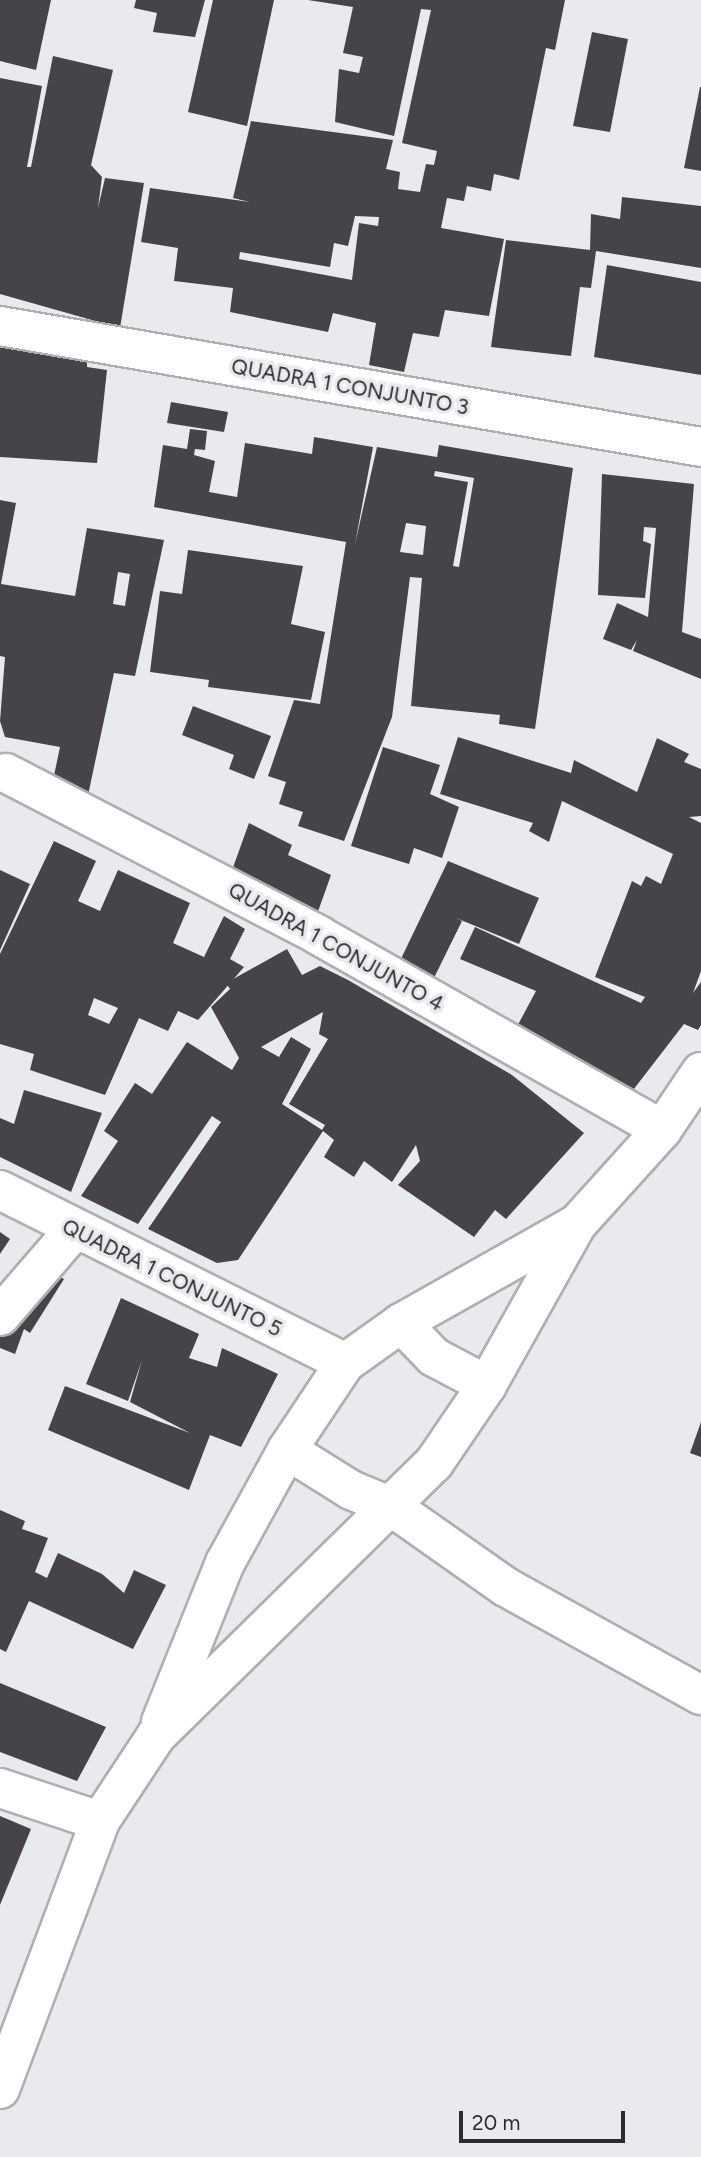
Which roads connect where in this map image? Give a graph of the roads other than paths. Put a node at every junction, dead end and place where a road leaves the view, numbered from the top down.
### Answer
1 (0, 326) edge
2 (701, 447) edge
3 (6, 773) dead end
4 (701, 1072) edge
5 (662, 1130) junction
6 (0, 1190) edge
7 (577, 1224) junction
8 (73, 1231) junction
9 (0, 1316) edge
10 (401, 1323) junction
11 (345, 1363) junction
12 (487, 1385) junction
13 (287, 1450) junction
14 (392, 1507) junction
15 (701, 1695) edge
16 (156, 1736) junction
17 (0, 1788) edge
18 (100, 1821) junction
19 (0, 2089) edge

1 - 2 street, QUADRA 1 CONJUNTO 3
3 - 5 street, QUADRA 1 CONJUNTO 4
4 - 5 street
5 - 7 street
6 - 8 street, QUADRA 1 CONJUNTO 5
7 - 10 street
7 - 12 street
8 - 9 street
8 - 11 street, QUADRA 1 CONJUNTO 5
10 - 11 street
10 - 12 street
11 - 13 street
12 - 14 street
13 - 14 street
13 - 16 street
14 - 15 street
14 - 16 street
16 - 18 street
17 - 18 street
18 - 19 street

